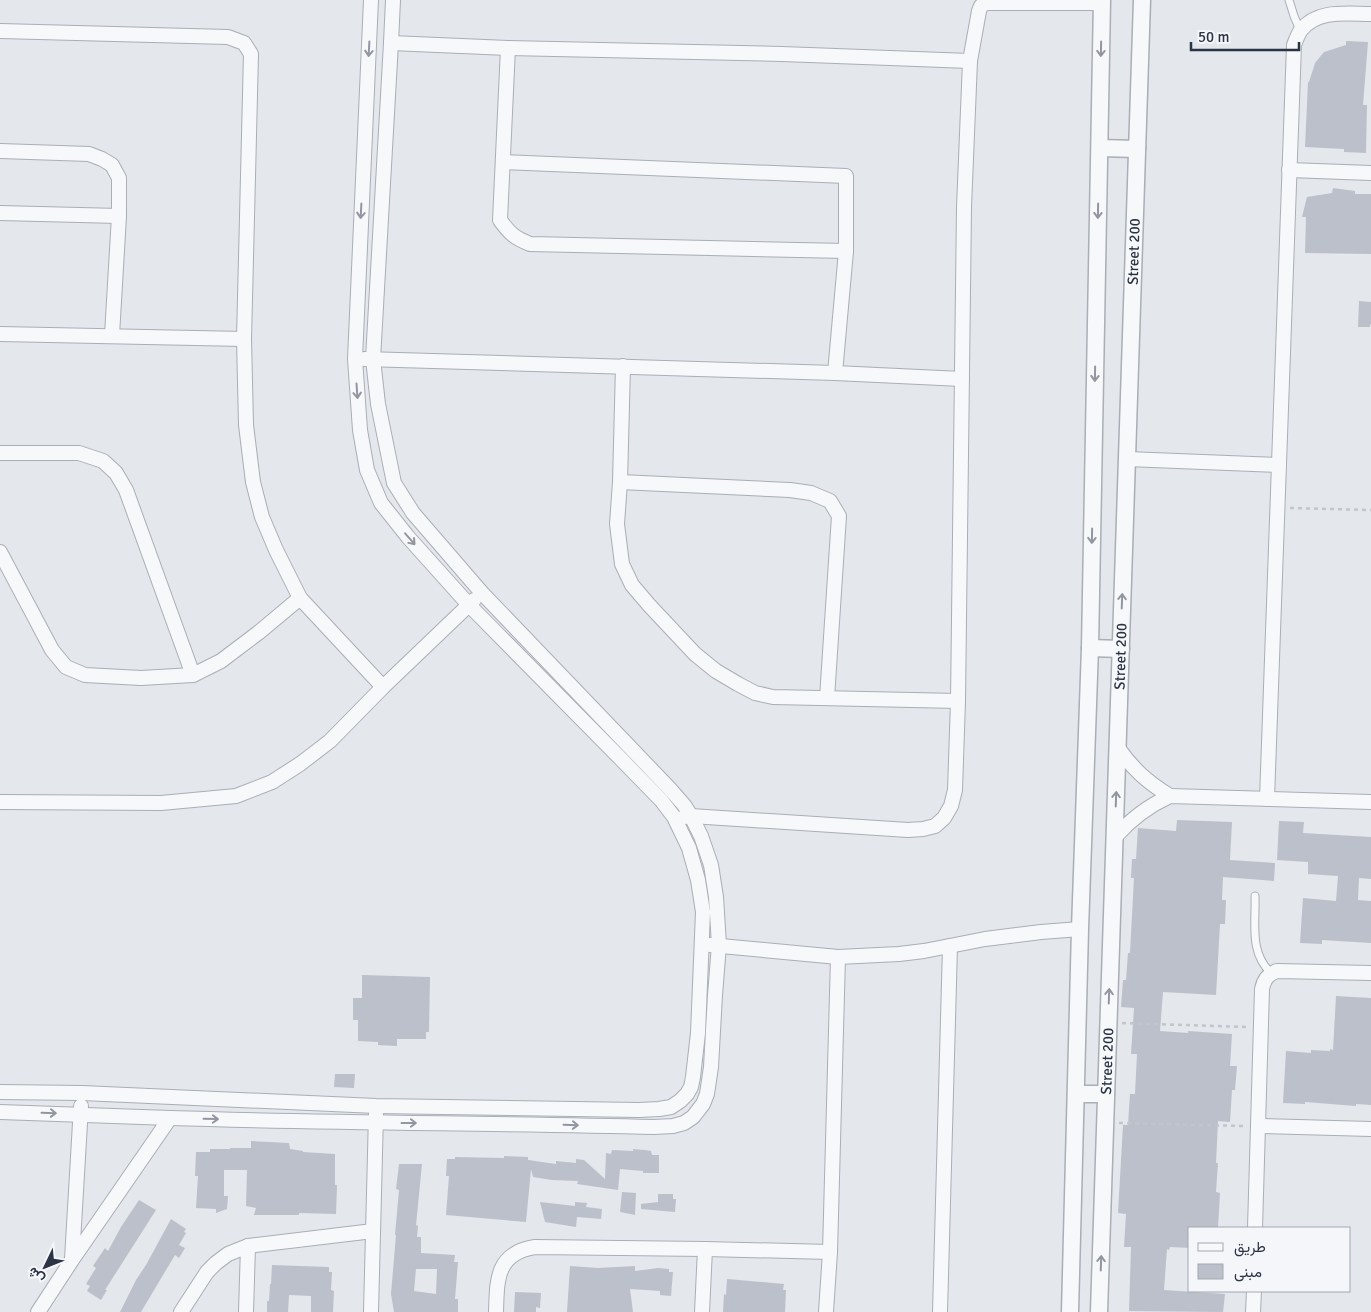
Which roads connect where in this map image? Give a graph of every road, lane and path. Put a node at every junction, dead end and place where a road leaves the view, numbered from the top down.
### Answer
1 (371, 0) edge
2 (393, 0) edge
3 (1142, 0) edge
4 (1290, 0) edge
5 (1102, 1) edge
6 (1371, 14) edge
7 (0, 31) edge
8 (1301, 31) junction
9 (392, 43) junction
10 (508, 48) junction
11 (970, 61) junction
12 (1100, 148) junction
13 (1137, 149) junction
14 (0, 151) edge
15 (504, 162) junction
16 (1289, 170) junction
17 (1371, 173) edge
18 (0, 213) edge
19 (119, 216) junction
20 (846, 251) junction
21 (0, 334) edge
22 (112, 335) junction
23 (244, 338) junction
24 (355, 359) junction
25 (373, 359) junction
26 (623, 366) junction
27 (835, 373) junction
28 (962, 379) junction
29 (0, 453) edge
30 (1127, 460) junction
31 (1279, 465) junction
32 (620, 482) junction
33 (1277, 508) junction
34 (1371, 510) edge
35 (0, 552) edge
36 (482, 593) junction
37 (300, 598) junction
38 (469, 605) junction
39 (1090, 648) junction
40 (1121, 648) junction
41 (194, 675) junction
42 (383, 687) junction
43 (827, 698) junction
44 (958, 700) junction
45 (1118, 748) junction
46 (1170, 796) junction
47 (1267, 799) junction
48 (0, 802) edge
49 (1371, 802) edge
50 (691, 816) junction
51 (674, 818) junction
52 (1114, 837) junction
53 (1255, 896) dead end
54 (1080, 930) junction
55 (702, 945) junction
56 (719, 946) junction
57 (950, 946) junction
58 (838, 957) junction
59 (1371, 972) edge
60 (1272, 973) junction
61 (1108, 1023) junction
62 (1261, 1028) junction
63 (0, 1092) edge
64 (82, 1093) junction
65 (1076, 1094) junction
66 (1106, 1094) junction
67 (376, 1106) junction
68 (0, 1112) edge
69 (81, 1114) junction
70 (170, 1118) junction
71 (376, 1122) junction
72 (1105, 1122) junction
73 (1258, 1126) junction
74 (1371, 1128) edge
75 (1255, 1227) edge
76 (373, 1231) junction
77 (248, 1246) junction
78 (705, 1249) junction
79 (830, 1252) junction
80 (72, 1260) junction
81 (1254, 1292) edge
82 (38, 1312) edge
83 (181, 1312) edge
84 (246, 1312) edge
85 (371, 1312) edge
86 (496, 1312) edge
87 (702, 1312) edge
88 (826, 1312) edge
89 (940, 1312) edge
90 (1070, 1312) edge
91 (1099, 1312) edge
92 (1253, 1312) edge

1 -> 24 street
2 - 9 street
3 - 13 street, Street 200
4 - 8 lane
5 - 11 street
5 -> 12 street, Street 200
6 - 8 street
7 - 23 street
8 - 16 street
9 - 10 street
9 - 25 street
10 - 11 street
10 - 15 street
11 - 28 street
12 - 13 street
12 -> 39 street, Street 200
13 - 30 street, Street 200
14 - 19 street
15 - 20 street
15 - 20 street
16 - 17 street
16 - 31 street
18 - 19 street
19 - 22 street
20 - 27 street
21 - 22 street
22 - 23 street
23 - 37 street
24 - 25 street
24 -> 38 street
25 - 26 street
25 - 36 street
26 - 27 street
26 - 32 street
27 - 28 street
28 - 44 street
29 - 41 street
30 - 31 street
40 -> 30 street, Street 200
31 - 33 street
32 - 43 street
32 - 43 street
33 - 34 path
33 - 47 street
35 - 41 street
36 - 38 street
36 - 50 street
37 - 41 street
37 - 42 street
38 - 42 street
38 - 51 street
39 - 40 street
39 - 54 street, Street 200
40 - 45 street, Street 200
42 - 48 street
43 - 44 street
44 - 50 street
45 - 46 street
52 -> 45 street, Street 200
46 - 47 street
46 - 52 street
47 - 49 street
50 - 51 street
50 - 56 street
51 - 55 street
61 -> 52 street, Street 200
53 - 60 lane
54 - 57 street
54 - 65 street, Street 200
55 - 56 street
55 - 67 street
56 - 58 street
71 -> 56 street
57 - 58 street
57 - 89 street
58 - 79 street
59 - 60 street
60 - 62 street
61 - 62 path
61 - 66 street, Street 200
62 - 73 street
63 - 64 street
64 - 67 street
64 - 69 street
65 - 66 street
65 - 90 street, Street 200
66 - 72 street, Street 200
67 - 71 street
68 -> 69 street
69 - 70 street
69 - 80 street
70 -> 71 street
70 - 80 street
71 - 76 street
72 - 73 path
91 -> 72 street, Street 200
73 - 74 street
73 - 75 street
76 - 77 street
76 - 85 street
77 - 83 street
77 - 84 street
78 - 79 street
78 - 86 street
78 - 87 street
79 - 88 street
80 - 82 street
81 - 92 street

